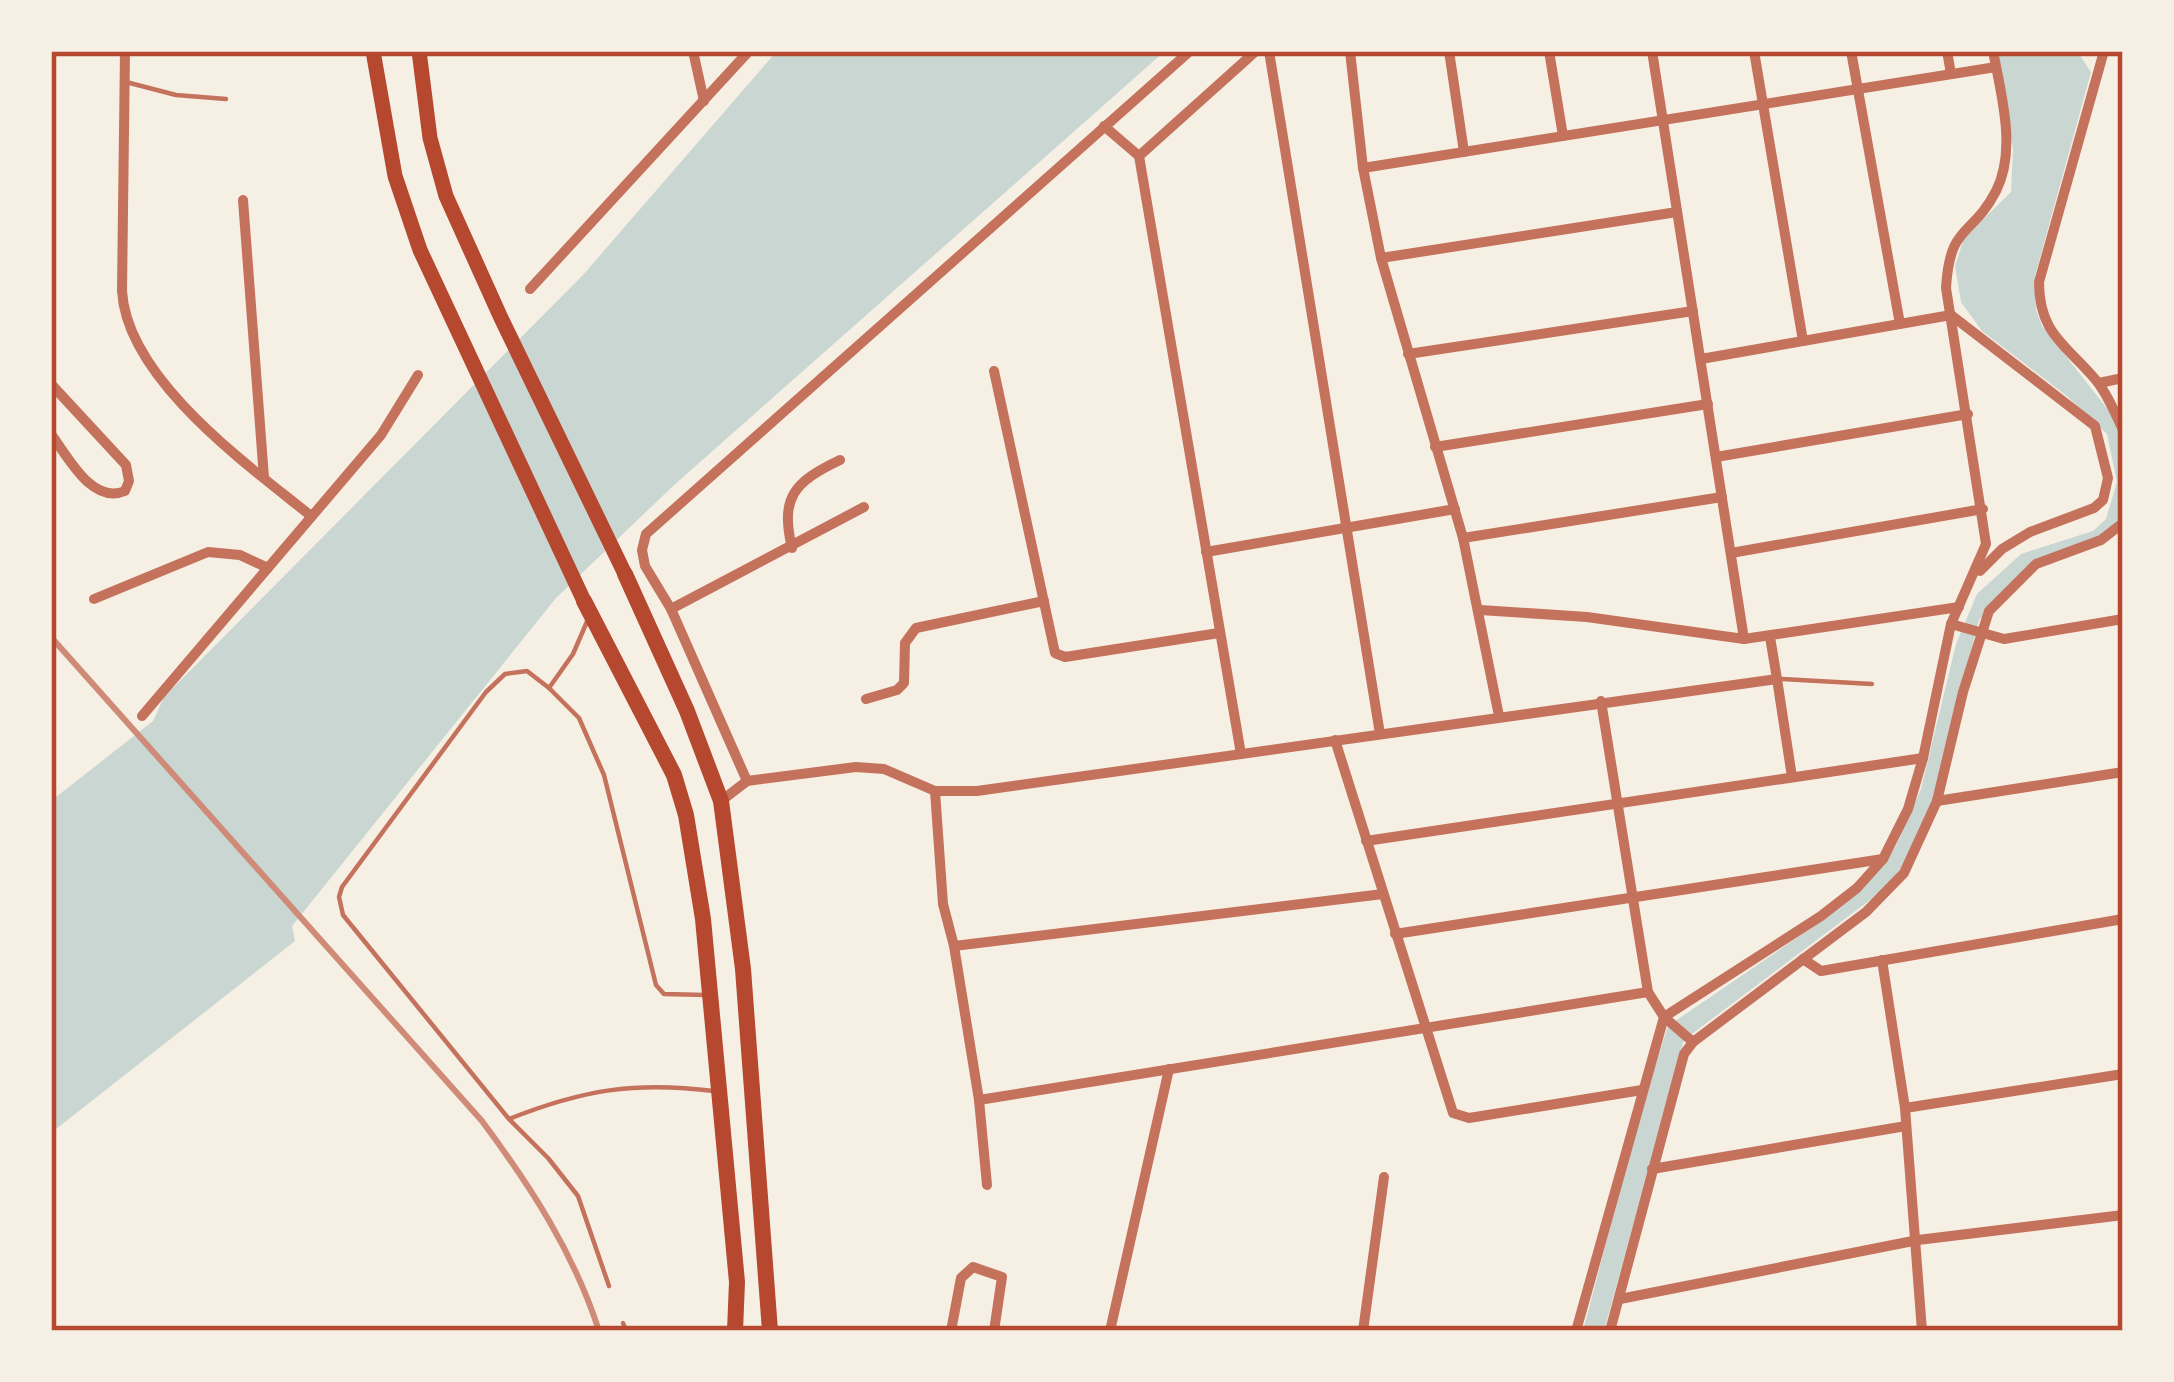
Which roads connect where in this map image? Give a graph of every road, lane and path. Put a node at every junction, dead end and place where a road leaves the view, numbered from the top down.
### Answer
1 (125, 51) edge
2 (374, 51) edge
3 (419, 51) edge
4 (693, 51) edge
5 (749, 51) edge
6 (1190, 51) edge
7 (1256, 51) edge
8 (1269, 51) edge
9 (1350, 51) edge
10 (1449, 51) edge
11 (1549, 51) edge
12 (1652, 51) edge
13 (1754, 51) edge
14 (1851, 51) edge
15 (1947, 51) edge
16 (1993, 51) edge
17 (2104, 51) edge
18 (1996, 67) junction
19 (1951, 74) junction
20 (126, 82) junction
21 (1857, 89) junction
22 (226, 99) dead end
23 (704, 101) junction
24 (1761, 104) junction
25 (1663, 120) junction
26 (1104, 126) junction
27 (1563, 136) junction
28 (1464, 152) junction
29 (1139, 156) junction
30 (1364, 168) junction
31 (243, 200) dead end
32 (1677, 212) junction
33 (1381, 258) junction
34 (530, 289) dead end
35 (1693, 311) junction
36 (1951, 315) junction
37 (1900, 324) junction
38 (1803, 341) junction
39 (1408, 353) junction
40 (1701, 359) junction
41 (994, 371) dead end
42 (418, 375) dead end
43 (2123, 378) edge
44 (2099, 383) junction
45 (51, 384) edge
46 (1708, 404) junction
47 (1968, 414) junction
48 (2123, 430) edge
49 (51, 434) edge
50 (1435, 447) junction
51 (1716, 457) junction
52 (840, 460) dead end
53 (265, 478) junction
54 (1722, 497) junction
55 (864, 507) dead end
56 (1454, 509) junction
57 (1983, 509) junction
58 (311, 516) junction
59 (2123, 523) edge
60 (1347, 531) junction
61 (1463, 538) junction
62 (792, 548) junction
63 (1207, 552) junction
64 (1731, 553) junction
65 (268, 568) junction
66 (626, 574) joint
67 (1970, 584) junction
68 (94, 599) dead end
69 (1044, 601) junction
70 (588, 607) junction
71 (1958, 607) junction
72 (671, 609) junction
73 (1480, 610) junction
74 (2123, 619) edge
75 (1954, 625) junction
76 (1219, 633) junction
77 (1979, 634) junction
78 (1770, 637) junction
79 (1744, 639) junction
80 (1777, 679) junction
81 (1872, 684) dead end
82 (549, 688) junction
83 (866, 699) dead end
84 (1601, 701) junction
85 (142, 716) dead end
86 (1499, 716) junction
87 (1380, 734) junction
88 (1335, 740) junction
89 (1241, 754) junction
90 (1923, 758) junction
91 (2123, 772) edge
92 (1792, 777) junction
93 (747, 781) junction
94 (935, 791) junction
95 (721, 801) junction
96 (1937, 801) junction
97 (1618, 802) junction
98 (1366, 841) junction
99 (1882, 859) junction
100 (1383, 894) junction
101 (1635, 895) junction
102 (2123, 919) edge
103 (1395, 934) junction
104 (955, 946) junction
105 (1803, 959) junction
106 (1882, 960) junction
107 (1648, 992) junction
108 (709, 994) junction
109 (1668, 1020) junction
110 (1425, 1028) junction
111 (1691, 1041) junction
112 (1168, 1070) junction
113 (2123, 1075) edge
114 (1642, 1090) junction
115 (716, 1091) junction
116 (980, 1100) junction
117 (1905, 1108) junction
118 (509, 1119) junction
119 (1906, 1126) junction
120 (1652, 1169) junction
121 (1384, 1178) dead end
122 (987, 1185) dead end
123 (2123, 1216) edge
124 (1918, 1240) junction
125 (609, 1286) dead end
126 (1620, 1299) junction
127 (623, 1322) dead end
128 (626, 1331) edge
129 (735, 1331) edge
130 (770, 1331) edge
131 (951, 1331) edge
132 (994, 1331) edge
133 (1110, 1331) edge
134 (1363, 1331) edge
135 (1576, 1331) edge
136 (1610, 1331) edge
137 (1922, 1331) edge

1 - 20 street
2 - 70 main road
3 - 66 main road
4 - 23 street
5 - 23 street
6 - 26 street
7 - 29 street
8 - 60 street
9 - 30 street
10 - 28 street
11 - 27 street
12 - 25 street
13 - 24 street
14 - 21 street
15 - 19 street
16 - 18 street
17 - 44 street
18 - 19 street
18 - 36 street
19 - 21 street
20 - 22 lane
20 - 53 street
21 - 24 street
21 - 37 street
23 - 34 street
24 - 25 street
24 - 38 street
25 - 27 street
25 - 32 street
26 - 29 street
26 - 72 street
27 - 28 street
28 - 30 street
29 - 63 street
30 - 33 street
31 - 53 street
32 - 33 street
32 - 35 street
33 - 39 street
35 - 39 street
35 - 40 street
36 - 37 street
36 - 47 street
36 - 67 street
37 - 38 street
38 - 40 street
39 - 50 street
40 - 46 street
41 - 69 street
42 - 58 street
43 - 44 street
44 - 48 street
45 - 49 street
46 - 50 street
46 - 51 street
47 - 51 street
47 - 57 street
50 - 56 street
51 - 54 street
52 - 62 street
53 - 58 street
54 - 61 street
54 - 64 street
55 - 62 street
56 - 60 street
56 - 61 street
57 - 64 street
57 - 67 street
58 - 65 street
59 - 77 street
60 - 63 street
60 - 87 street
61 - 73 street
62 - 72 street
63 - 76 street
64 - 79 street
65 - 68 street
65 - 85 street
66 - 95 highway
67 - 71 street
69 - 76 street
69 - 83 street
70 - 82 lane
70 - 108 highway
71 - 75 street
71 - 78 street
72 - 93 street
73 - 79 street
73 - 86 street
74 - 77 street
75 - 77 street
75 - 90 street
76 - 89 street
77 - 96 street
78 - 79 street
78 - 80 street
80 - 81 lane
80 - 84 street
80 - 92 street
82 - 108 lane
82 - 118 lane
84 - 86 street
84 - 97 street
86 - 87 street
87 - 88 street
88 - 89 street
88 - 98 street
89 - 94 street
90 - 92 street
90 - 99 street
91 - 96 street
92 - 97 street
93 - 94 street
93 - 95 street
94 - 104 street
95 - 130 highway
96 - 105 street
97 - 98 street
97 - 101 street
98 - 100 street
99 - 101 street
99 - 109 street
100 - 103 street
100 - 104 street
101 - 103 street
101 - 107 street
102 - 106 street
103 - 110 street
104 - 116 street
105 - 106 street
105 - 111 street
106 - 117 street
107 - 109 street
107 - 110 street
108 - 115 highway
109 - 111 street
109 - 114 street
110 - 112 street
110 - 114 street
111 - 120 street
112 - 116 street
112 - 133 street
113 - 117 street
114 - 135 street
115 - 118 lane
115 - 129 highway
116 - 122 street
117 - 119 street
118 - 125 lane
119 - 120 street
119 - 124 street
120 - 126 street
121 - 134 street
123 - 124 street
124 - 126 street
124 - 137 street
126 - 136 street
127 - 128 lane
131 - 132 street

